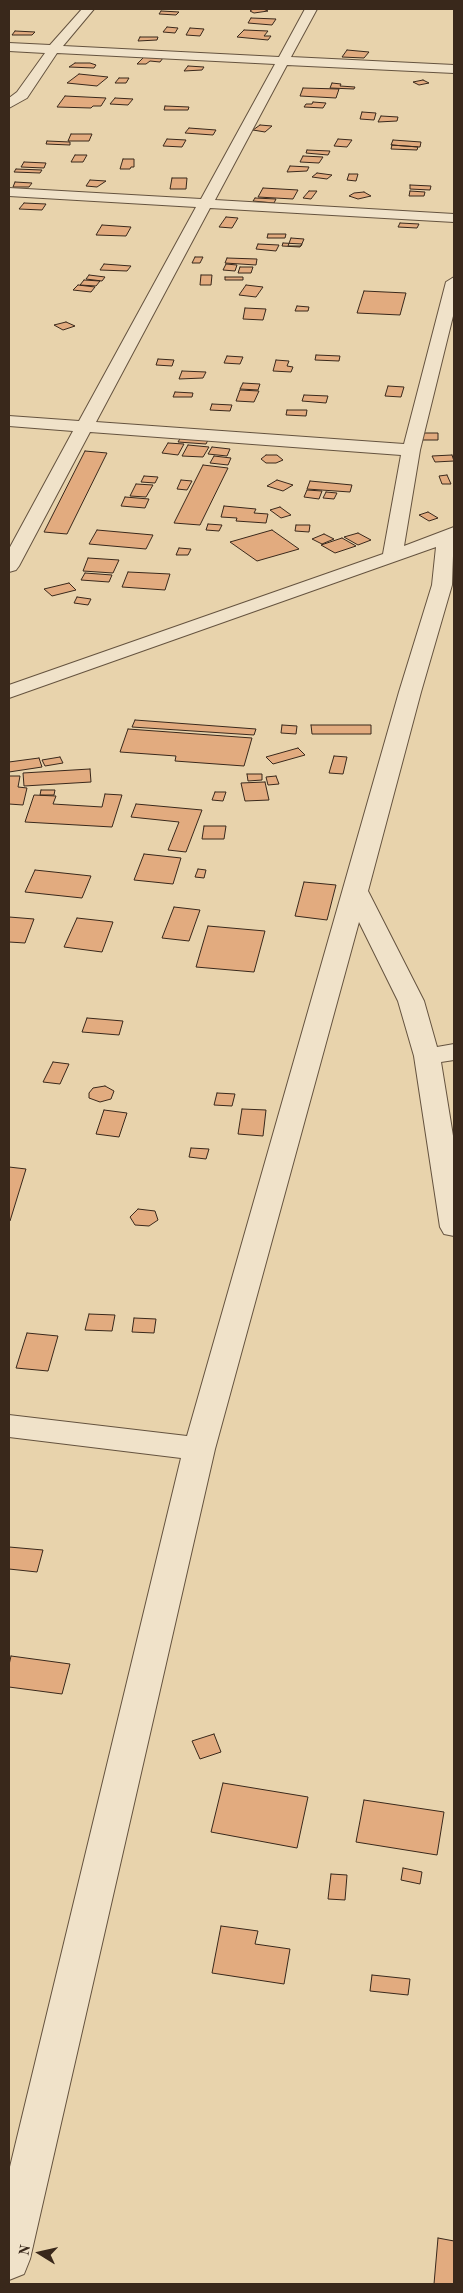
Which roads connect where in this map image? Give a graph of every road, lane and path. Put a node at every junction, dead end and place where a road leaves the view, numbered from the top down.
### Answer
1 (88, 9) edge
2 (311, 9) edge
3 (9, 47) edge
4 (54, 49) junction
5 (281, 61) junction
6 (454, 69) edge
7 (9, 104) edge
8 (9, 192) edge
9 (204, 203) junction
10 (454, 218) edge
11 (454, 282) edge
12 (9, 421) edge
13 (84, 427) junction
14 (411, 450) junction
15 (450, 535) edge
16 (392, 557) junction
17 (9, 566) edge
18 (448, 587) edge
19 (10, 693) edge
20 (356, 891) junction
21 (454, 1052) edge
22 (427, 1056) junction
23 (454, 1227) edge
24 (9, 1426) edge
25 (200, 1448) junction
26 (9, 2259) edge

1 - 4 street
2 - 5 street
3 - 4 street
4 - 5 street
4 - 7 street
5 - 6 street
5 - 9 street
8 - 9 street
9 - 10 street
9 - 13 street
11 - 14 street
12 - 13 street
13 - 14 street
13 - 17 street
14 - 16 street
15 - 16 street
15 - 18 street
16 - 19 street
18 - 20 street
20 - 22 street
20 - 25 street
21 - 22 street
22 - 23 street
24 - 25 street
25 - 26 street

